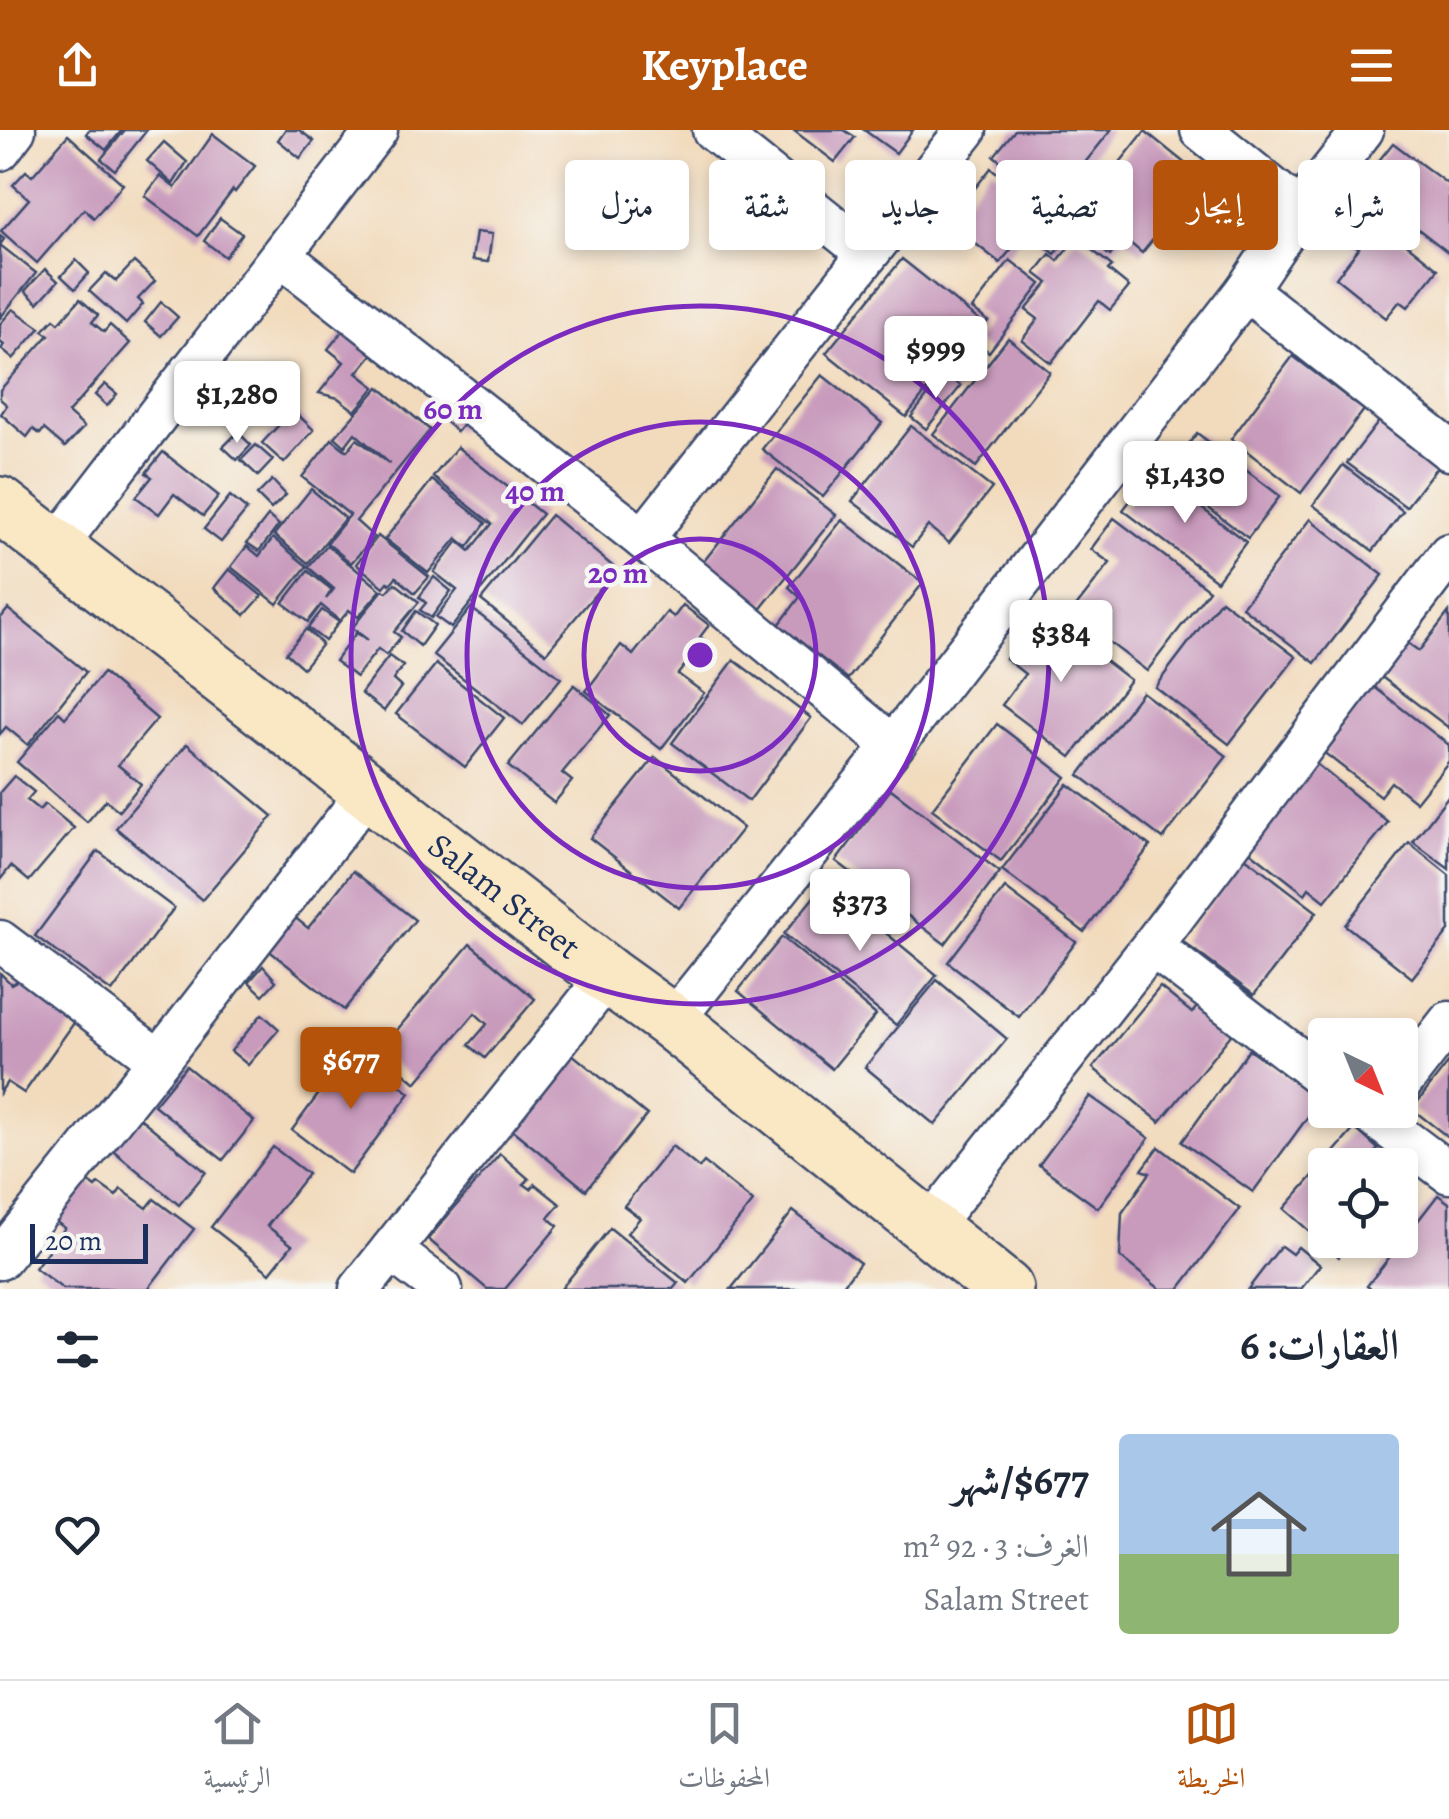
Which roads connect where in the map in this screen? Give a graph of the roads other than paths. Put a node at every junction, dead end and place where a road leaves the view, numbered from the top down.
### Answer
1 (15, 130) edge
2 (376, 130) edge
3 (713, 130) edge
4 (966, 130) edge
5 (1200, 130) edge
6 (1363, 130) edge
7 (0, 150) edge
8 (1339, 160) edge
9 (1298, 208) edge
10 (1298, 213) edge
11 (867, 253) junction
12 (281, 256) junction
13 (1246, 290) junction
14 (1449, 450) edge
15 (0, 505) edge
16 (643, 538) junction
17 (55, 548) junction
18 (1449, 554) edge
19 (894, 746) junction
20 (369, 790) junction
21 (0, 941) edge
22 (1152, 946) junction
23 (608, 976) junction
24 (672, 1022) junction
25 (1449, 1022) edge
26 (159, 1060) junction
27 (1418, 1062) edge
28 (1308, 1066) edge
29 (1393, 1128) edge
30 (1449, 1173) edge
31 (929, 1228) junction
32 (391, 1250) junction
33 (0, 1259) edge
34 (360, 1289) edge
35 (442, 1289) edge
36 (1006, 1289) edge

1 - 7 street
2 - 12 street
3 - 11 street
4 - 11 street
5 - 9 street
6 - 8 street
10 - 13 street
11 - 16 street
12 - 16 street
12 - 17 street
13 - 14 street
13 - 19 street
15 - 17 street, Salam Street
16 - 19 street
17 - 20 street, Salam Street
18 - 22 street
19 - 24 street
20 - 23 street, Salam Street
20 - 26 street
21 - 26 street
22 - 28 street
22 - 31 street
23 - 24 street, Salam Street
23 - 32 street
24 - 31 street, Salam Street
25 - 27 street
26 - 33 street
29 - 30 street
31 - 36 street, Salam Street
32 - 34 street
32 - 35 street

